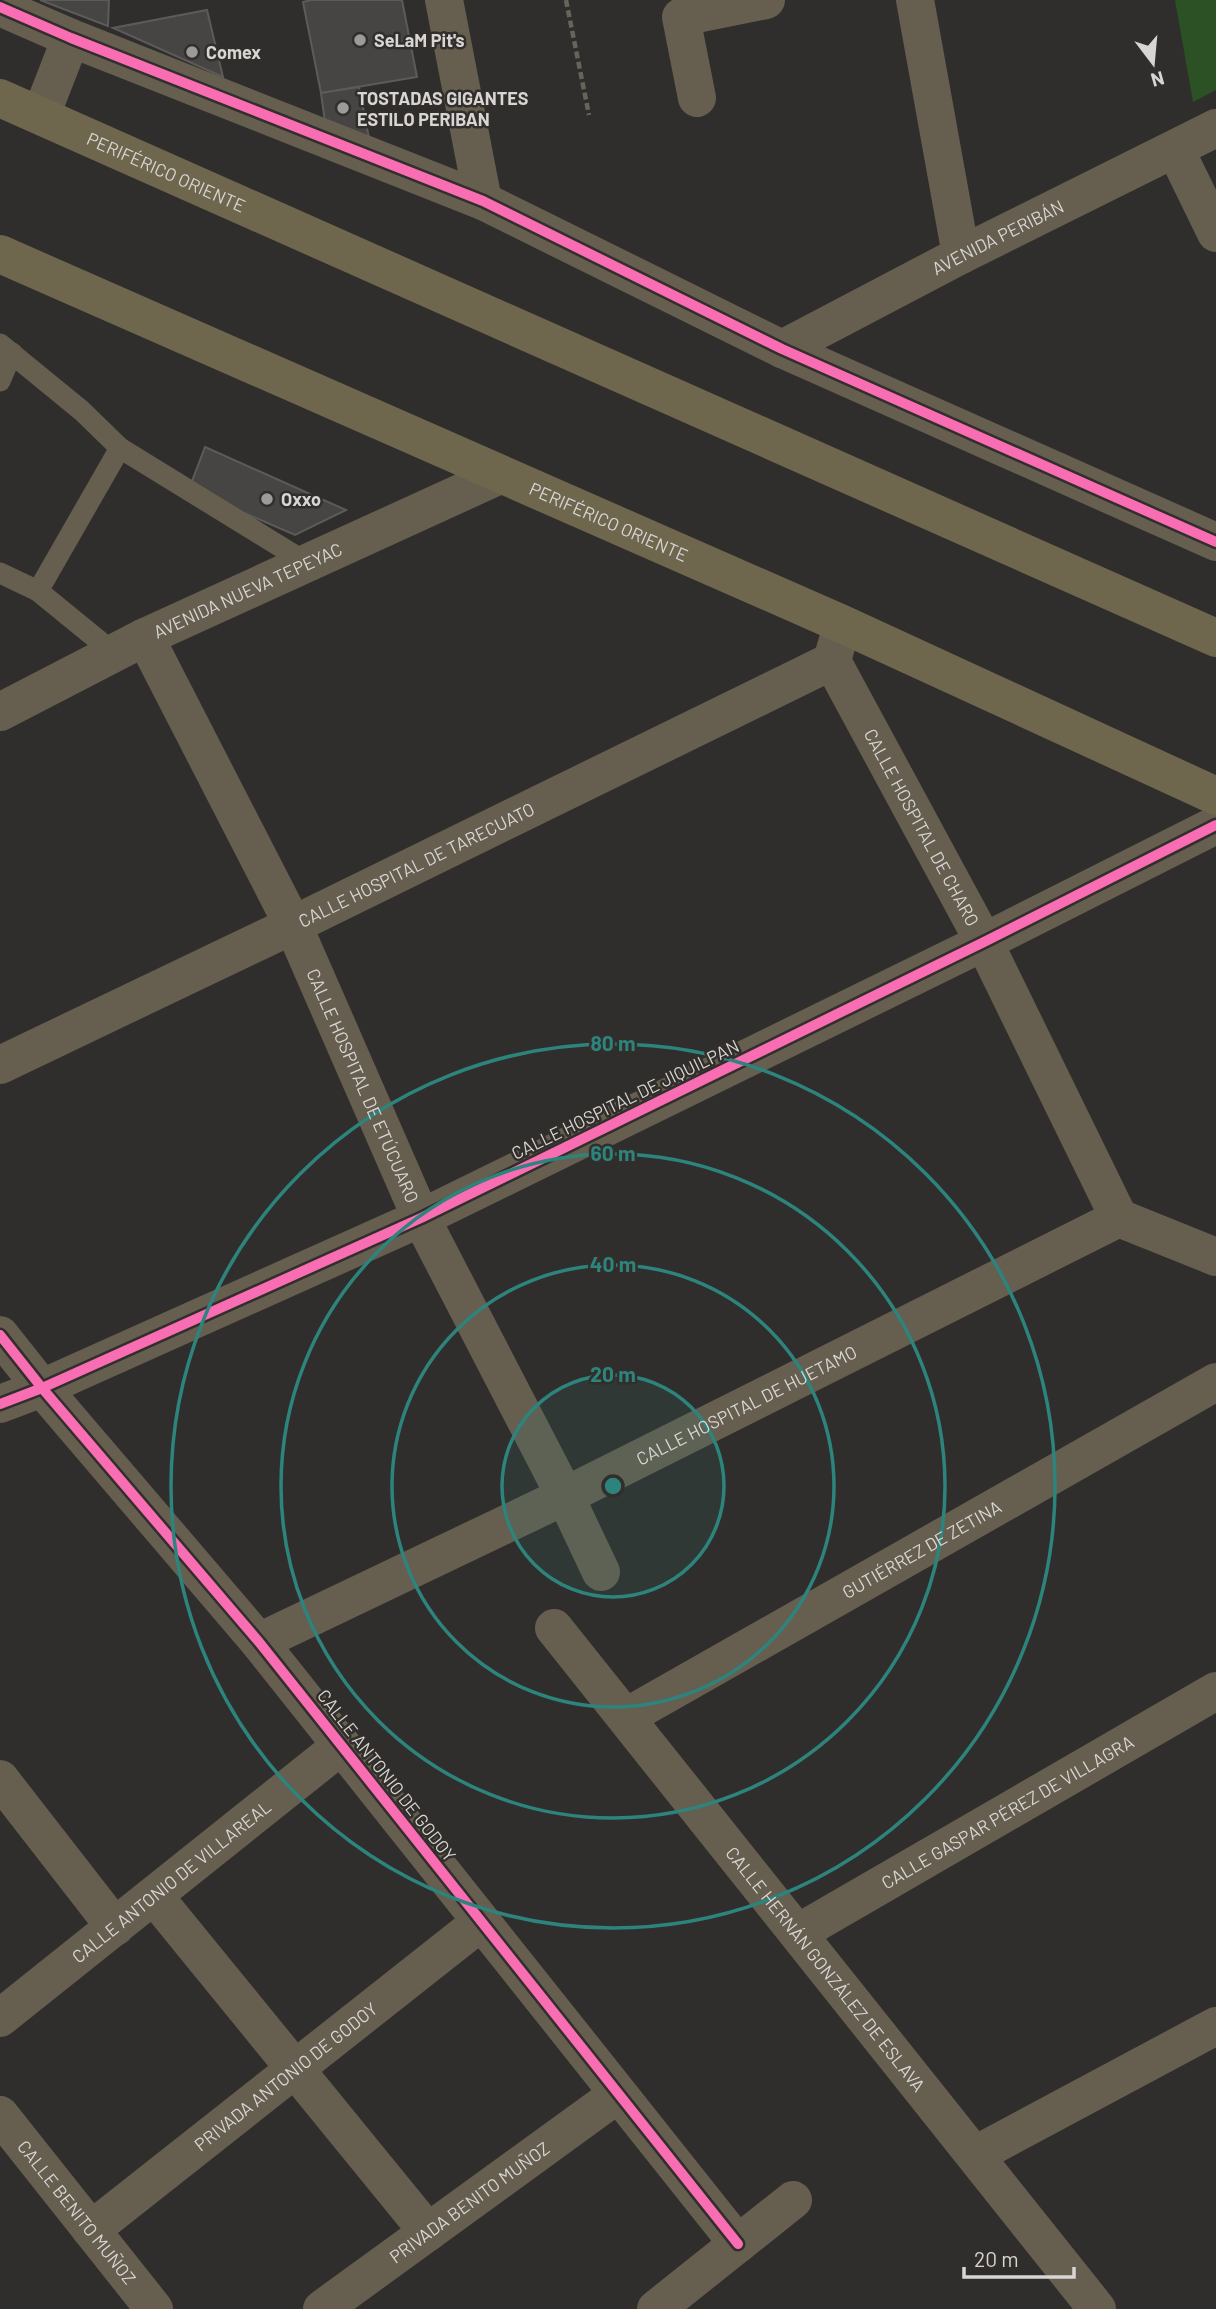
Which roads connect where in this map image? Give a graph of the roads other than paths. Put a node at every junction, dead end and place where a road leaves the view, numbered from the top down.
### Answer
1 (444, 0) edge
2 (766, 0) edge
3 (915, 0) edge
4 (0, 7) edge
5 (71, 38) junction
6 (0, 98) edge
7 (697, 98) dead end
8 (41, 115) junction
9 (1216, 128) edge
10 (1175, 149) junction
11 (482, 201) junction
12 (1216, 233) edge
13 (961, 255) junction
14 (8, 266) edge
15 (6, 349) edge
16 (782, 349) junction
17 (0, 381) edge
18 (120, 448) junction
19 (500, 475) junction
20 (1216, 542) edge
21 (307, 563) junction
22 (0, 573) edge
23 (38, 591) junction
24 (842, 624) junction
25 (1216, 638) edge
26 (130, 645) junction
27 (832, 661) junction
28 (0, 712) edge
29 (1216, 796) edge
30 (1216, 825) edge
31 (293, 925) junction
32 (984, 942) junction
33 (0, 1065) edge
34 (421, 1218) junction
35 (1119, 1218) junction
36 (1216, 1257) edge
37 (0, 1335) edge
38 (1216, 1382) edge
39 (42, 1388) junction
40 (0, 1404) edge
41 (565, 1496) junction
42 (601, 1572) dead end
43 (554, 1628) dead end
44 (259, 1642) junction
45 (1216, 1691) edge
46 (626, 1717) junction
47 (342, 1745) junction
48 (0, 1779) edge
49 (154, 1896) junction
50 (481, 1922) junction
51 (116, 1927) junction
52 (798, 1933) junction
53 (0, 2018) edge
54 (1216, 2026) edge
55 (296, 2069) junction
56 (618, 2094) junction
57 (0, 2115) edge
58 (975, 2155) junction
59 (793, 2200) dead end
60 (91, 2230) junction
61 (428, 2232) junction
62 (738, 2244) junction
63 (671, 2304) edge
64 (154, 2309) edge
65 (322, 2309) edge
66 (1097, 2309) edge

1 - 11 street
2 - 7 street
3 - 13 street
4 - 5 street
5 - 8 street
5 - 11 street
6 - 8 highway, PERIFÉRICO ORIENTE
8 - 25 highway, PERIFÉRICO ORIENTE
9 - 10 street, AVENIDA PERIBÁN
10 - 12 street
10 - 13 street, AVENIDA PERIBÁN
11 - 16 street
13 - 16 street, AVENIDA PERIBÁN
14 - 19 highway, PERIFÉRICO ORIENTE
15 - 17 lane
15 - 18 lane
16 - 20 street
18 - 21 lane
18 - 23 lane
19 - 21 street, AVENIDA NUEVA TEPEYAC
19 - 24 highway, PERIFÉRICO ORIENTE
21 - 26 street, AVENIDA NUEVA TEPEYAC
22 - 23 lane
23 - 26 lane
24 - 27 street
24 - 29 highway, PERIFÉRICO ORIENTE
26 - 28 street, AVENIDA NUEVA TEPEYAC
26 - 31 street, CALLE HOSPITAL DE ETÚCUARO
27 - 31 street, CALLE HOSPITAL DE TARECUATO
27 - 32 street, CALLE HOSPITAL DE CHARO
30 - 32 street, CALLE HOSPITAL DE JIQUILPAN
31 - 33 street, CALLE HOSPITAL DE TARECUATO
31 - 34 street, CALLE HOSPITAL DE ETÚCUARO
32 - 34 street, CALLE HOSPITAL DE JIQUILPAN
32 - 35 street, CALLE HOSPITAL DE CHARO
34 - 39 street, CALLE HOSPITAL DE JIQUILPAN
34 - 41 street, CALLE HOSPITAL DE ETÚCUARO
35 - 36 street
35 - 41 street, CALLE HOSPITAL DE HUETAMO
37 - 39 street, CALLE ANTONIO DE GODOY
38 - 46 street, GUTIÉRREZ DE ZETINA
39 - 40 street, CALLE HOSPITAL DE JIQUILPAN
39 - 44 street, CALLE ANTONIO DE GODOY
41 - 42 street, CALLE HOSPITAL DE ETÚCUARO
41 - 44 street, CALLE HOSPITAL DE HUETAMO
43 - 46 street, CALLE HERNÁN GONZÁLEZ DE ESLAVA
44 - 47 street, CALLE ANTONIO DE GODOY
45 - 52 street, CALLE GASPAR PÉREZ DE VILLAGRA
46 - 52 street, CALLE HERNÁN GONZÁLEZ DE ESLAVA
47 - 49 street, CALLE ANTONIO DE VILLAREAL
47 - 50 street, CALLE ANTONIO DE GODOY
48 - 51 street
49 - 51 street, CALLE ANTONIO DE VILLAREAL
49 - 55 street
50 - 55 street, PRIVADA ANTONIO DE GODOY
50 - 56 street, CALLE ANTONIO DE GODOY
51 - 53 street, CALLE ANTONIO DE VILLAREAL
52 - 58 street, CALLE HERNÁN GONZÁLEZ DE ESLAVA
54 - 58 street
55 - 60 street, PRIVADA ANTONIO DE GODOY
55 - 61 street
56 - 61 street, PRIVADA BENITO MUÑOZ
56 - 62 street, CALLE ANTONIO DE GODOY
57 - 60 street, CALLE BENITO MUÑOZ
58 - 66 street, CALLE HERNÁN GONZÁLEZ DE ESLAVA
59 - 62 street
60 - 64 street, CALLE BENITO MUÑOZ
61 - 65 street, PRIVADA BENITO MUÑOZ
62 - 63 street

